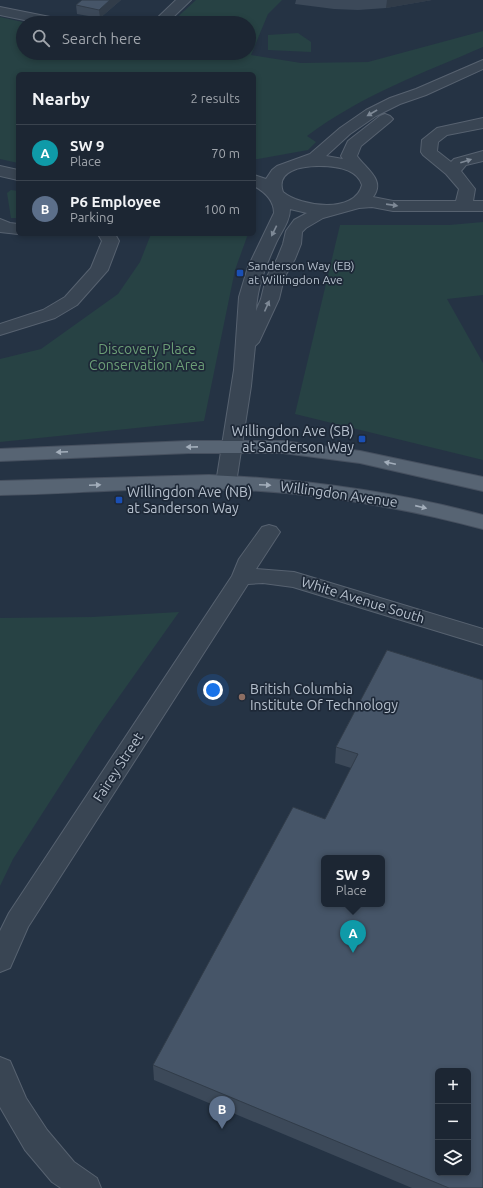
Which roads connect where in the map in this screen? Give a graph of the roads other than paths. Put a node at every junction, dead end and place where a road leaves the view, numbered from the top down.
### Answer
1 (184, 0) edge
2 (32, 4) dead end
3 (0, 11) edge
4 (19, 14) junction
5 (28, 16) edge
6 (167, 16) edge
7 (483, 64) edge
8 (421, 92) junction
9 (483, 123) edge
10 (483, 156) edge
11 (303, 162) junction
12 (259, 170) edge
13 (452, 171) junction
14 (364, 175) junction
15 (278, 195) junction
16 (353, 204) junction
17 (483, 206) edge
18 (440, 207) junction
19 (463, 207) junction
20 (335, 210) junction
21 (0, 224) edge
22 (16, 229) edge
23 (107, 236) edge
24 (0, 330) edge
25 (245, 354) junction
26 (231, 446) junction
27 (0, 455) edge
28 (226, 483) junction
29 (483, 484) edge
30 (0, 488) edge
31 (483, 522) edge
32 (269, 532) dead end
33 (242, 576) junction
34 (483, 637) edge
35 (0, 960) edge
36 (0, 1070) edge
37 (86, 1188) edge

1 - 6 street
2 - 4 street
3 - 4 street
4 - 5 street
7 - 8 street
8 -> 11 street
8 - 14 street
9 - 13 street
13 -> 10 street
11 - 12 street
11 - 14 street
11 - 15 street
12 - 15 street
13 - 19 street
14 - 16 street
14 - 18 street
15 - 20 street
15 -> 25 street
16 -> 18 street
16 - 20 street
17 - 19 street
18 - 19 street
25 -> 20 street
21 - 22 street
23 - 24 street
25 - 26 street
26 -> 27 main road
26 - 28 street
29 -> 26 main road
30 -> 28 main road, Willingdon Avenue
28 -> 31 main road, Willingdon Avenue
32 - 33 street, Fairey Street
33 - 34 street, White Avenue South
33 - 35 street, Fairey Street
36 - 37 street

